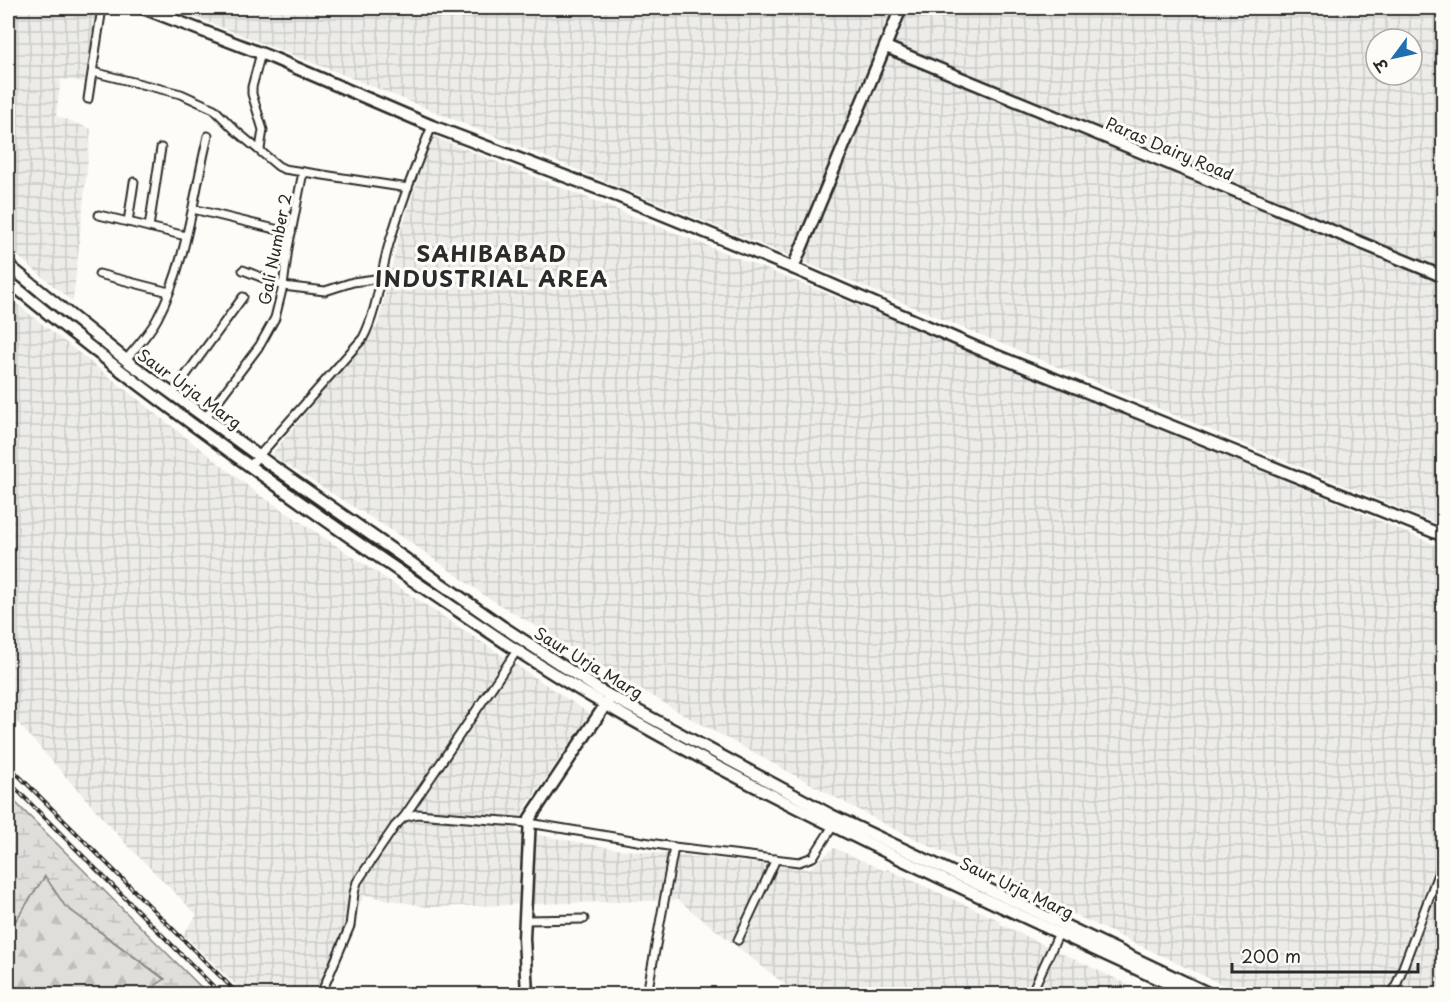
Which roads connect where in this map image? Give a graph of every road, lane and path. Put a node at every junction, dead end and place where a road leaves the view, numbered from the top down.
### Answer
1 (102, 8) edge
2 (143, 8) edge
3 (901, 8) edge
4 (886, 47) junction
5 (261, 53) junction
6 (93, 72) junction
7 (88, 99) dead end
8 (432, 126) junction
9 (208, 136) dead end
10 (161, 148) dead end
11 (260, 149) junction
12 (303, 172) junction
13 (134, 182) dead end
14 (408, 188) junction
15 (193, 209) junction
16 (99, 215) dead end
17 (128, 222) junction
18 (149, 227) junction
19 (291, 233) junction
20 (186, 236) junction
21 (8, 265) edge
22 (793, 268) junction
23 (243, 270) dead end
24 (99, 274) dead end
25 (1443, 277) edge
26 (382, 278) junction
27 (8, 281) edge
28 (283, 286) junction
29 (169, 292) junction
30 (243, 297) dead end
31 (64, 310) junction
32 (56, 321) junction
33 (126, 360) junction
34 (172, 394) junction
35 (205, 418) junction
36 (259, 457) junction
37 (249, 467) junction
38 (1443, 536) edge
39 (524, 640) junction
40 (517, 651) junction
41 (608, 701) junction
42 (404, 817) junction
43 (529, 823) junction
44 (833, 826) junction
45 (674, 847) junction
46 (1443, 858) edge
47 (776, 859) junction
48 (584, 919) dead end
49 (525, 920) junction
50 (1059, 933) junction
51 (738, 940) dead end
52 (321, 994) edge
53 (527, 994) edge
54 (647, 994) edge
55 (1031, 994) edge
56 (1191, 994) edge
57 (1210, 994) edge
58 (1392, 994) edge

1 - 6 street
2 - 5 street
3 - 4 street
4 - 22 street
4 - 25 street, Paras Dairy Road
5 - 8 street
5 - 11 street
6 - 7 street
6 - 11 street
8 - 14 street
8 - 22 street
9 - 15 street
10 - 18 street
11 - 12 street
12 - 14 street
12 - 19 street, Gali Number 2
13 - 17 street
14 - 26 street
15 - 19 street
15 - 20 street
16 - 17 street
17 - 18 street
18 - 20 street
19 - 28 street, Gali Number 2
20 - 29 street
21 - 31 street, Saur Urja Marg
22 - 38 street
23 - 28 street
24 - 29 street
26 - 28 street
26 - 36 street
27 - 32 street, Saur Urja Marg
28 - 35 street, Gali Number 2
29 - 33 street
30 - 34 street
31 - 32 street
31 - 33 street, Saur Urja Marg
32 - 37 street, Saur Urja Marg
33 - 34 street, Saur Urja Marg
34 - 35 street, Saur Urja Marg
35 - 36 street, Saur Urja Marg
36 - 37 street
36 - 39 street, Saur Urja Marg
37 - 40 street, Saur Urja Marg
39 - 40 street
39 - 41 street, Saur Urja Marg
40 - 41 street, Saur Urja Marg
40 - 42 street
41 - 43 street
41 - 44 street, Saur Urja Marg
41 - 57 street, Saur Urja Marg
42 - 43 street
42 - 52 street
43 - 45 street
43 - 49 street
44 - 47 street
44 - 50 street, Saur Urja Marg
45 - 47 street
45 - 54 street
46 - 58 street
47 - 51 street
48 - 49 street
49 - 53 street
50 - 55 street
50 - 56 street, Saur Urja Marg

